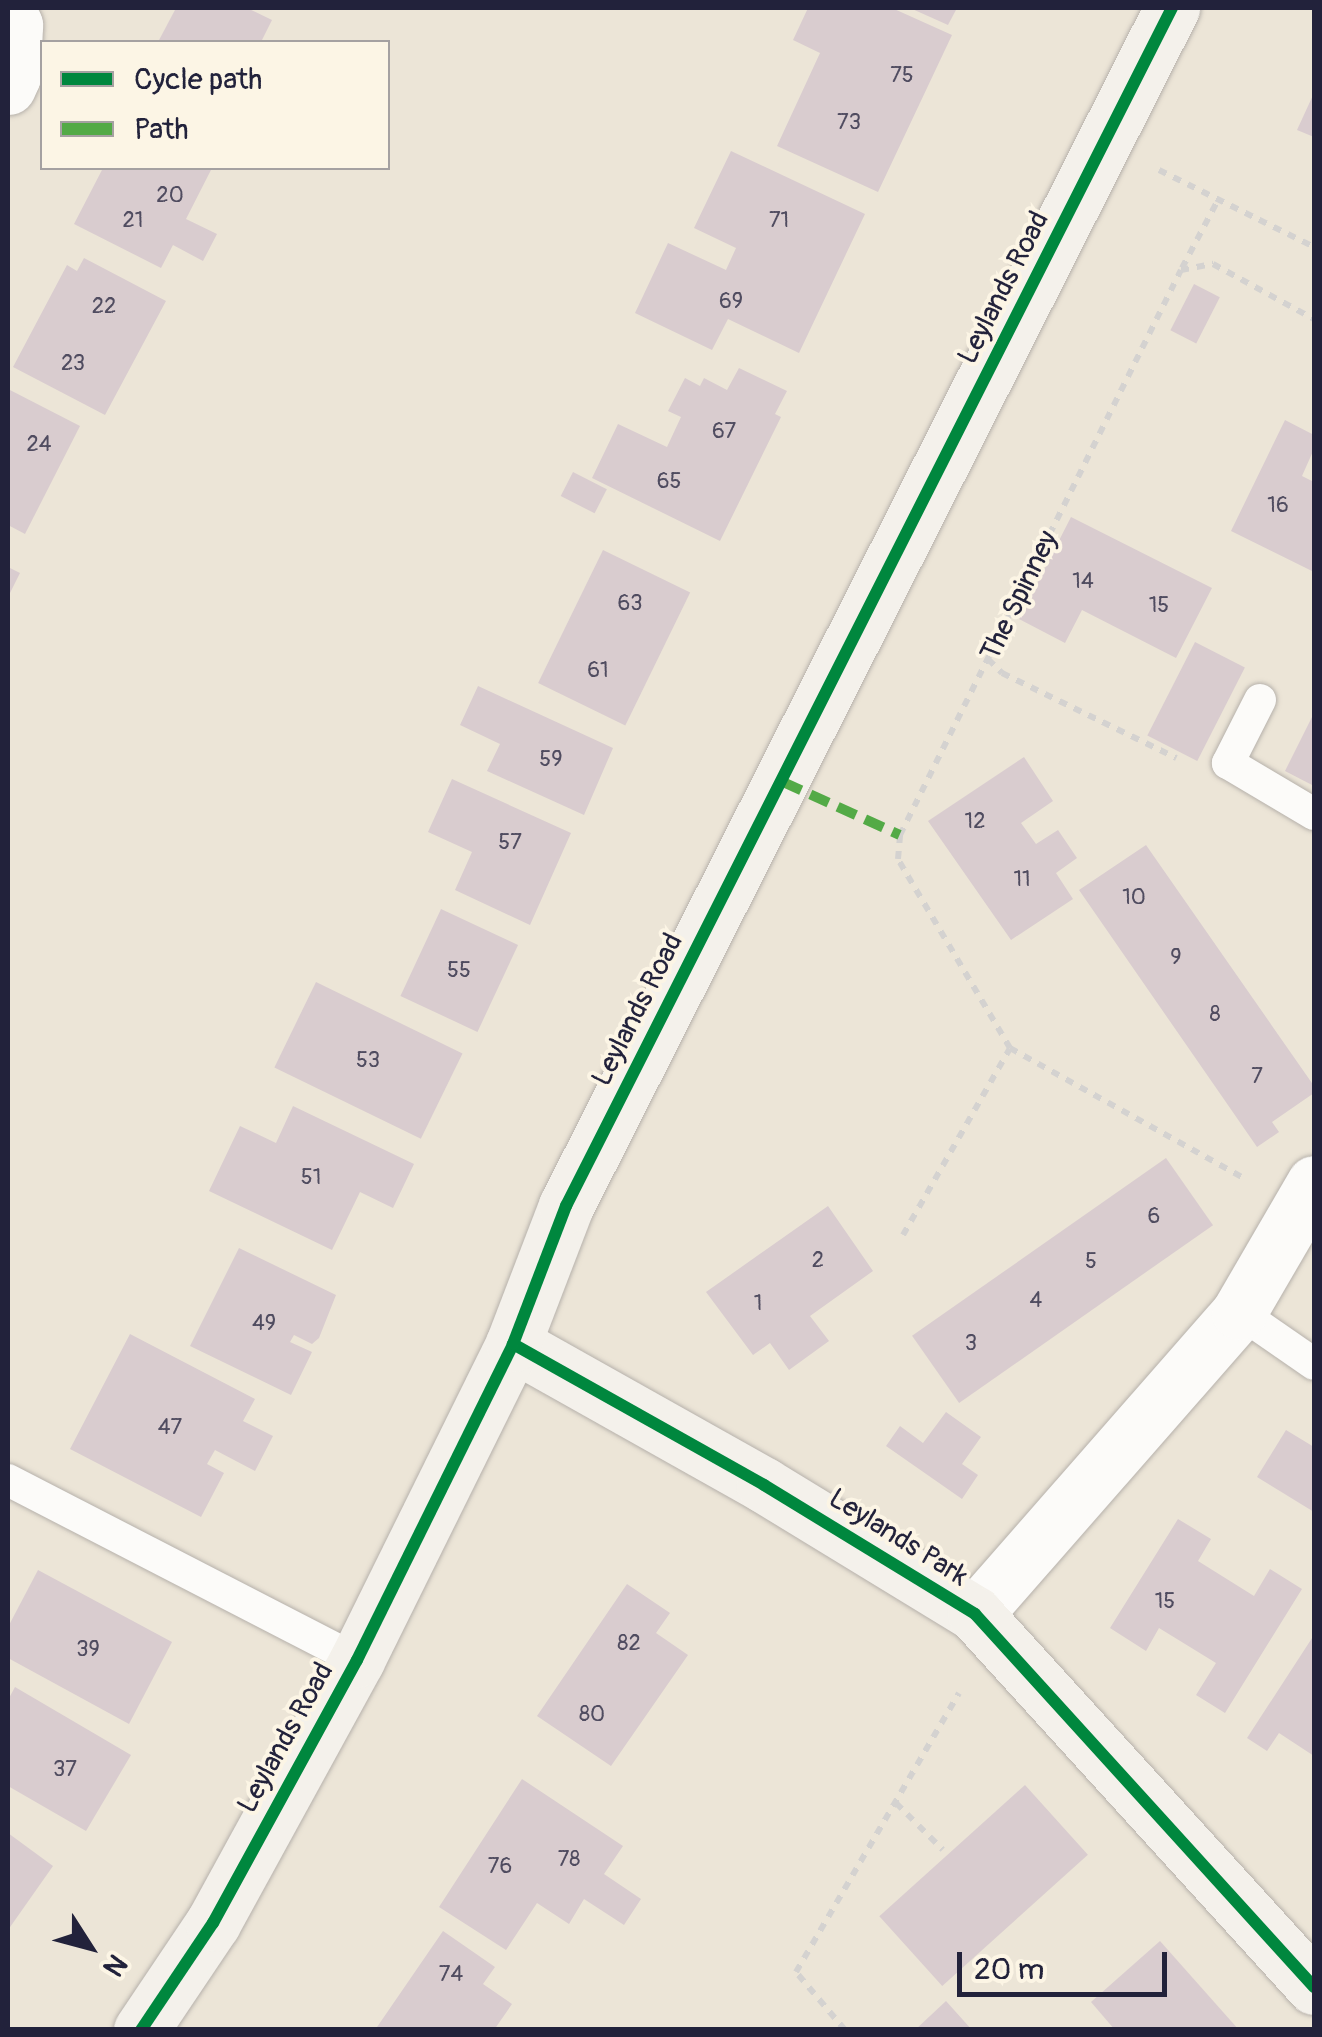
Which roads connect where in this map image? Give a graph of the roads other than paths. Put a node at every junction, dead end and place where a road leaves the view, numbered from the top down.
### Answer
1 (1172, 8) edge
2 (8, 11) edge
3 (8, 87) edge
4 (1260, 700) dead end
5 (1314, 814) edge
6 (1307, 1196) edge
7 (1238, 1312) junction
8 (514, 1344) junction
9 (1314, 1364) edge
10 (8, 1480) edge
11 (984, 1625) junction
12 (357, 1660) junction
13 (1314, 1987) edge
14 (141, 2030) edge

1 - 8 street, Leylands Road
2 - 3 street
4 - 5 lane
6 - 7 street, Leylands Park
7 - 9 lane
7 - 11 street, Leylands Park
8 - 11 street, Leylands Park
8 - 12 street, Leylands Road
10 - 12 lane
11 - 13 street, Leylands Park
12 - 14 street, Leylands Road

